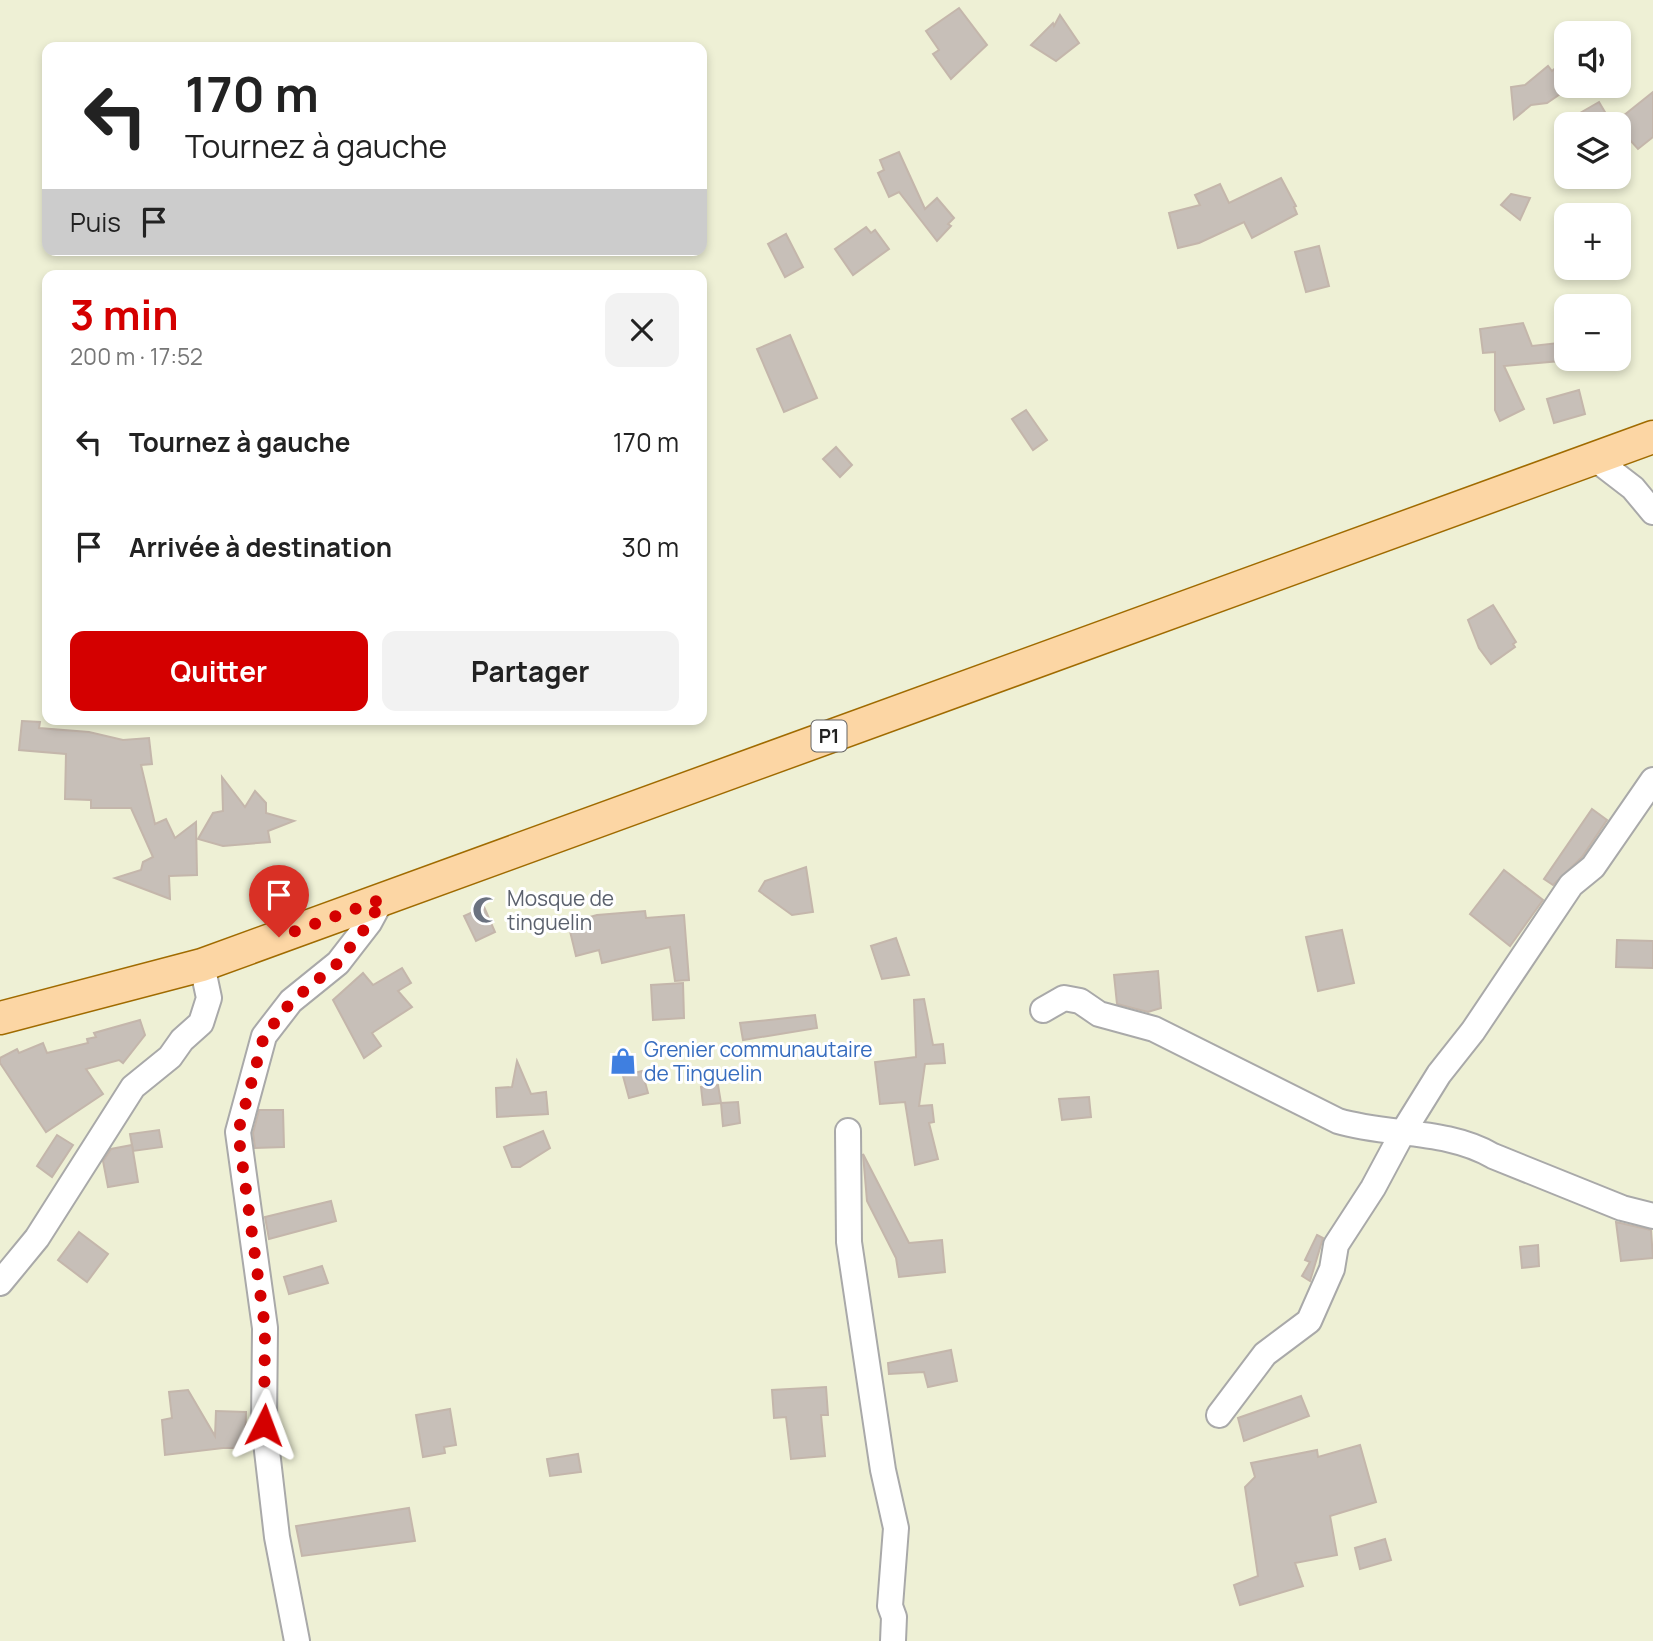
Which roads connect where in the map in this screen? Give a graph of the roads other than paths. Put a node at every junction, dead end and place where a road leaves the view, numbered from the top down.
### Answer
1 (1653, 437) edge
2 (1594, 458) junction
3 (1653, 512) edge
4 (1653, 779) edge
5 (382, 899) junction
6 (202, 965) junction
7 (1043, 1010) dead end
8 (0, 1018) edge
9 (848, 1131) dead end
10 (1403, 1132) junction
11 (1653, 1216) edge
12 (0, 1283) edge
13 (1219, 1415) dead end
14 (297, 1641) edge
15 (893, 1641) edge

1 - 2 main road, P1
2 - 3 street
2 - 5 main road, P1
4 - 10 street
5 - 6 main road, P1
5 - 14 street
6 - 8 main road, P1
6 - 12 street
7 - 10 street
9 - 15 street
10 - 11 street
10 - 13 street

